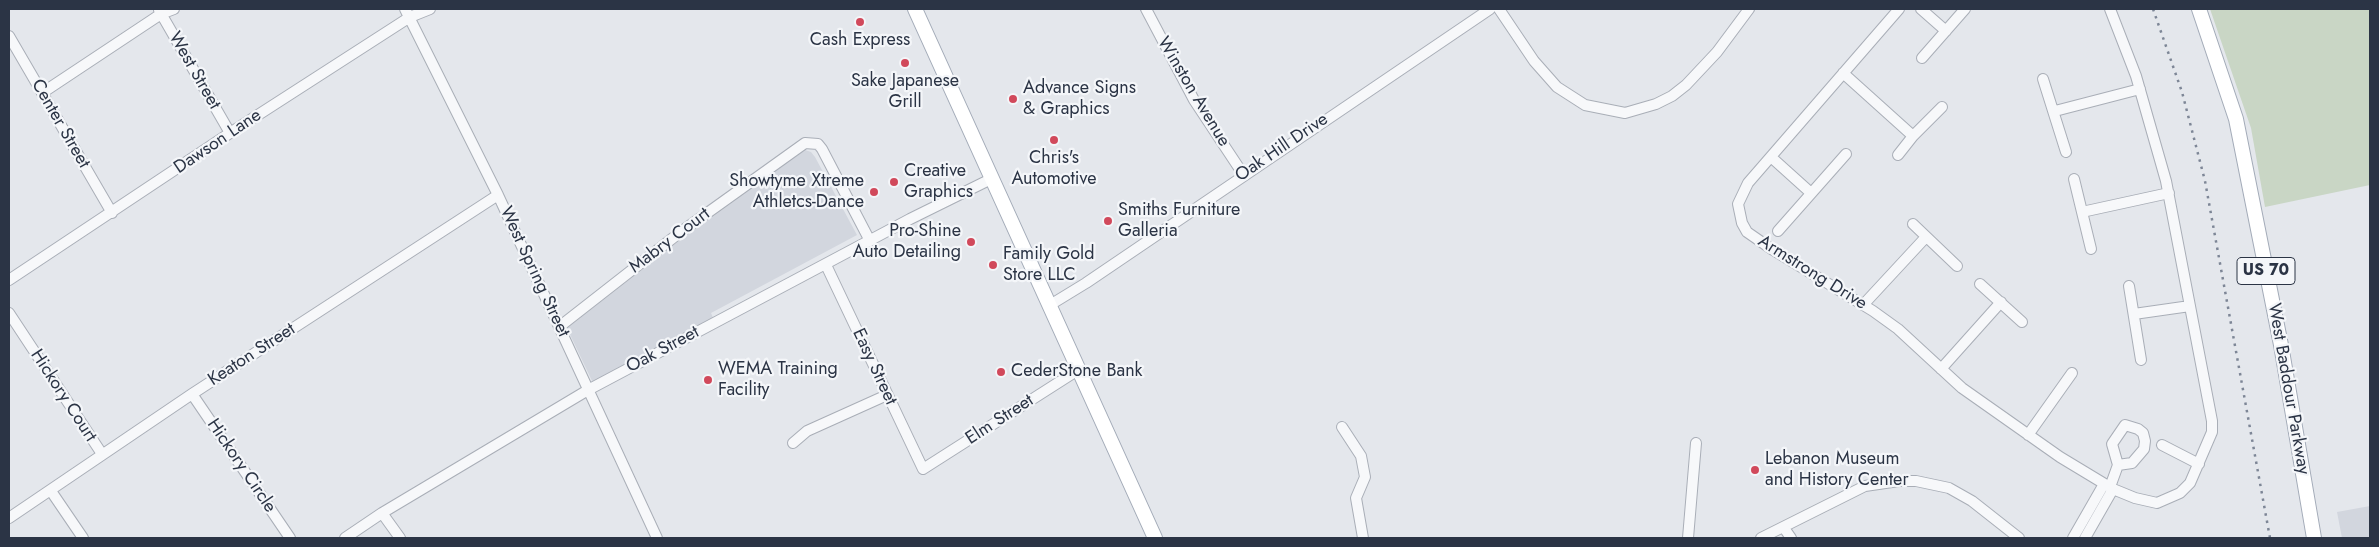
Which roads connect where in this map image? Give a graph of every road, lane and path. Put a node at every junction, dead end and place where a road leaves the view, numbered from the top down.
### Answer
1 (174, 9) edge
2 (430, 9) edge
3 (915, 9) edge
4 (1146, 9) edge
5 (1490, 9) edge
6 (1499, 9) edge
7 (1748, 9) edge
8 (1899, 9) edge
9 (1921, 9) edge
10 (1965, 9) edge
11 (2110, 9) edge
12 (2199, 9) edge
13 (159, 12) edge
14 (408, 13) edge
15 (1946, 31) junction
16 (9, 36) edge
17 (1922, 58) dead end
18 (1843, 73) junction
19 (2043, 79) dead end
20 (2140, 89) junction
21 (42, 93) junction
22 (1942, 107) dead end
23 (2054, 112) junction
24 (230, 133) junction
25 (1913, 136) junction
26 (2066, 152) dead end
27 (1846, 154) dead end
28 (1771, 156) junction
29 (1898, 156) dead end
30 (1243, 174) junction
31 (990, 179) junction
32 (2074, 180) dead end
33 (1811, 193) junction
34 (2169, 193) junction
35 (498, 195) junction
36 (2082, 212) junction
37 (112, 213) junction
38 (1913, 224) dead end
39 (1778, 231) dead end
40 (1926, 237) junction
41 (870, 241) junction
42 (2091, 249) dead end
43 (826, 265) junction
44 (1957, 266) dead end
45 (9, 280) edge
46 (1980, 284) dead end
47 (2129, 286) dead end
48 (2001, 302) junction
49 (1050, 305) junction
50 (1863, 305) junction
51 (2190, 306) junction
52 (9, 313) edge
53 (2134, 314) junction
54 (2022, 322) dead end
55 (559, 327) junction
56 (2141, 360) dead end
57 (1941, 369) junction
58 (1078, 370) junction
59 (2072, 373) dead end
60 (588, 390) junction
61 (192, 394) junction
62 (887, 395) junction
63 (1342, 427) dead end
64 (2028, 435) junction
65 (793, 443) dead end
66 (1696, 443) dead end
67 (2162, 444) dead end
68 (102, 454) junction
69 (2199, 464) junction
70 (2118, 465) dead end
71 (923, 470) joint
72 (2109, 486) junction
73 (51, 491) junction
74 (382, 513) junction
75 (9, 518) edge
76 (1784, 528) junction
77 (83, 538) edge
78 (290, 538) edge
79 (345, 538) edge
80 (400, 538) edge
81 (658, 538) edge
82 (1155, 538) edge
83 (1363, 538) edge
84 (1688, 538) edge
85 (1761, 538) edge
86 (1791, 538) edge
87 (2020, 538) edge
88 (2073, 538) edge
89 (2085, 538) edge
90 (2314, 538) edge

1 - 13 street
2 - 14 street, Dawson Lane
3 - 31 main road
4 - 30 street, Winston Avenue
5 - 30 street, Oak Hill Drive
6 - 7 street
8 - 18 street, Armstrong Drive
9 - 15 street
10 - 15 street
11 - 20 street, Armstrong Drive
12 - 90 main road, West Baddour Parkway / US 70
13 - 21 street
13 - 24 street, West Street
14 - 24 street, Dawson Lane
14 - 35 street, West Spring Street
15 - 17 street
16 - 21 street, Center Street
18 - 25 street
18 - 28 street, Armstrong Drive
19 - 23 street
20 - 23 street
20 - 34 street, Armstrong Drive
21 - 37 street, Center Street
22 - 25 street
23 - 26 street
24 - 37 street, Dawson Lane
25 - 29 street
27 - 33 street
28 - 33 street
28 - 50 street, Armstrong Drive
30 - 49 street, Oak Hill Drive
31 - 41 street, Oak Street
31 - 49 main road
32 - 36 street
33 - 39 street
34 - 36 street
34 - 51 street, Armstrong Drive
35 - 55 street, West Spring Street
35 - 61 street, Keaton Street
36 - 42 street
37 - 45 street, Dawson Lane
38 - 40 street
40 - 44 street
40 - 50 street
41 - 43 street, Oak Street
41 - 55 street, Mabry Court
43 - 60 street, Oak Street
43 - 62 street, Easy Street
46 - 48 street
47 - 53 street
48 - 54 street
48 - 57 street
49 - 58 main road
50 - 57 street, Armstrong Drive
51 - 53 street
51 - 69 street, Armstrong Drive
52 - 68 street, Hickory Court
53 - 56 street
55 - 60 street, West Spring Street
57 - 64 street, Armstrong Drive
58 - 71 street, Elm Street
58 - 82 main road
59 - 64 street
60 - 74 street, Oak Street
60 - 81 street, West Spring Street
61 - 68 street, Keaton Street
61 - 78 street, Hickory Circle
62 - 65 street
62 - 71 street, Easy Street
63 - 83 street
64 - 72 street, Armstrong Drive
66 - 84 street
67 - 69 street
68 - 73 street, Keaton Street
69 - 72 street, Armstrong Drive
70 - 72 street
72 - 88 street
72 - 89 street
73 - 75 street, Keaton Street
73 - 77 street
74 - 79 street, Oak Street
74 - 80 street
76 - 85 street
76 - 86 street
76 - 87 street

